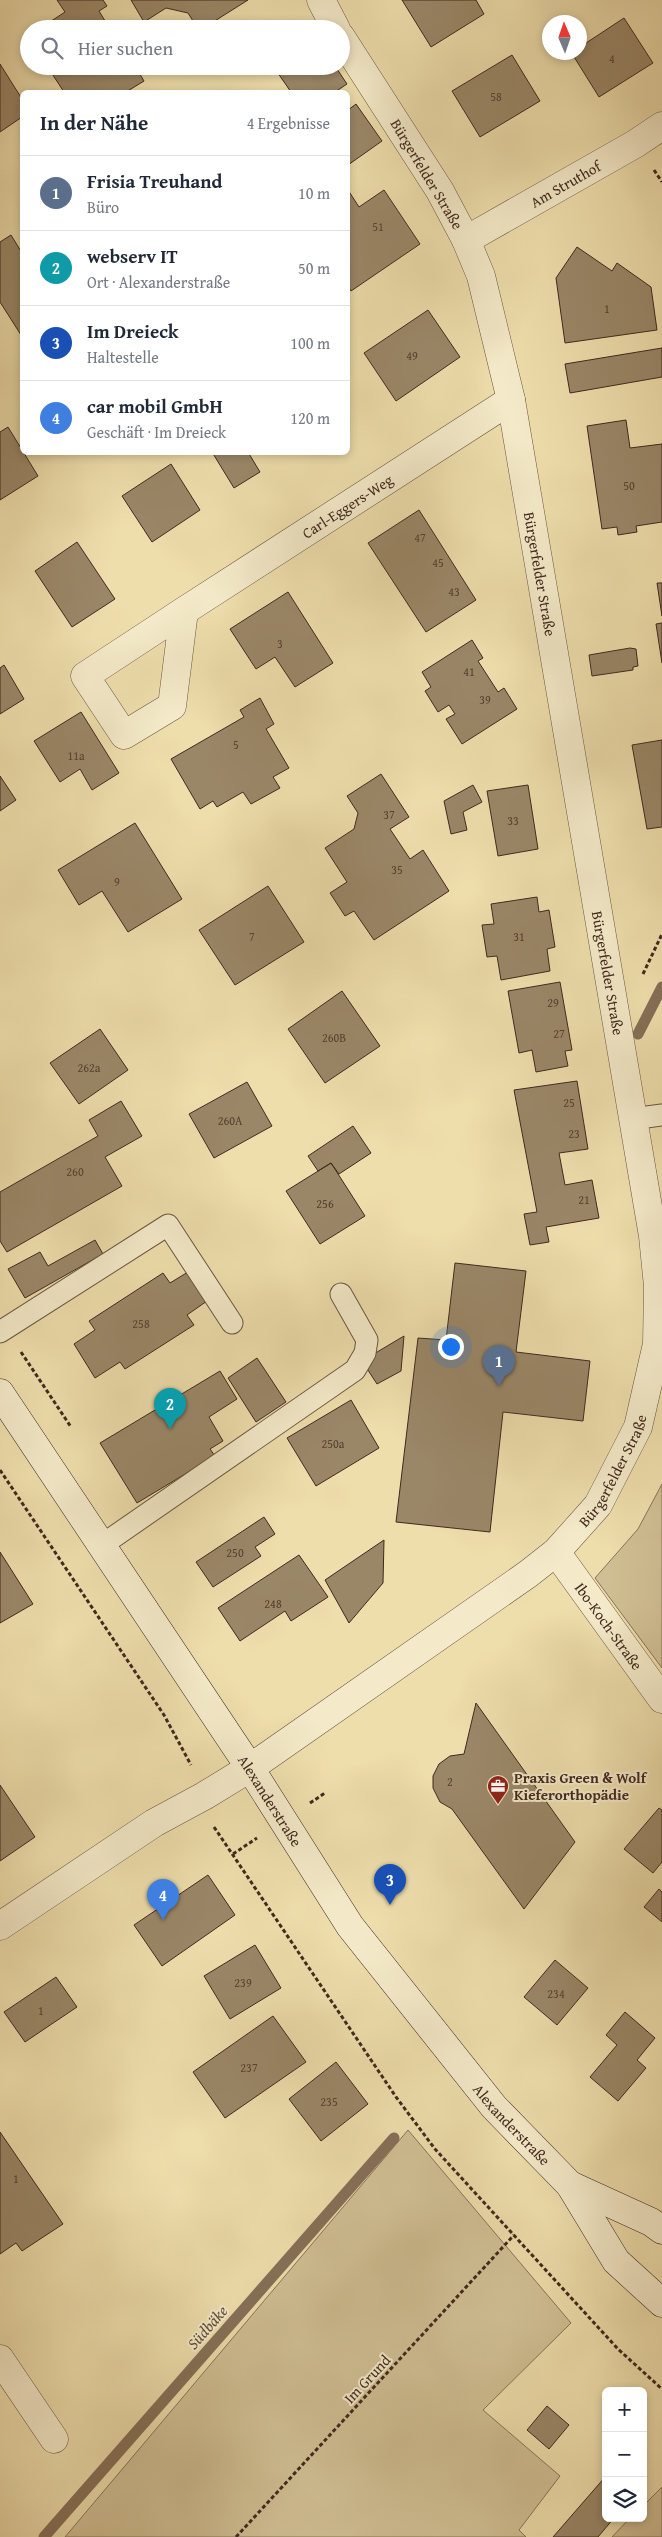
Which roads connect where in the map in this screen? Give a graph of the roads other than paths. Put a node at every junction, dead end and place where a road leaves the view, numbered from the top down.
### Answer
1 (321, 0) edge
2 (331, 20) edge
3 (350, 52) edge
4 (662, 126) edge
5 (466, 240) junction
6 (511, 400) junction
7 (184, 611) dead end
8 (662, 1115) edge
9 (632, 1119) junction
10 (341, 1294) dead end
11 (232, 1323) dead end
12 (3, 1330) edge
13 (0, 1393) edge
14 (102, 1545) junction
15 (556, 1552) junction
16 (662, 1699) edge
17 (250, 1768) junction
18 (1, 1924) edge
19 (570, 2184) junction
20 (662, 2230) edge
21 (662, 2303) edge
22 (0, 2359) edge
23 (54, 2439) dead end

1 - 2 street
3 - 5 street, Bürgerfelder Straße
4 - 5 street, Am Struthof
5 - 6 street, Bürgerfelder Straße
6 - 7 street, Carl-Eggers-Weg
6 - 9 street, Bürgerfelder Straße
8 - 9 lane
9 - 15 street, Bürgerfelder Straße
10 - 14 lane
11 - 12 lane
13 - 14 street, Alexanderstraße
14 - 17 street, Alexanderstraße
15 - 16 street, Ibo-Koch-Straße
15 - 17 street, Bürgerfelder Straße
17 - 18 street, Bürgerfelder Straße
17 - 19 street, Alexanderstraße
19 - 20 street, Alexanderstraße
19 - 21 street, Alexanderstraße
22 - 23 street

